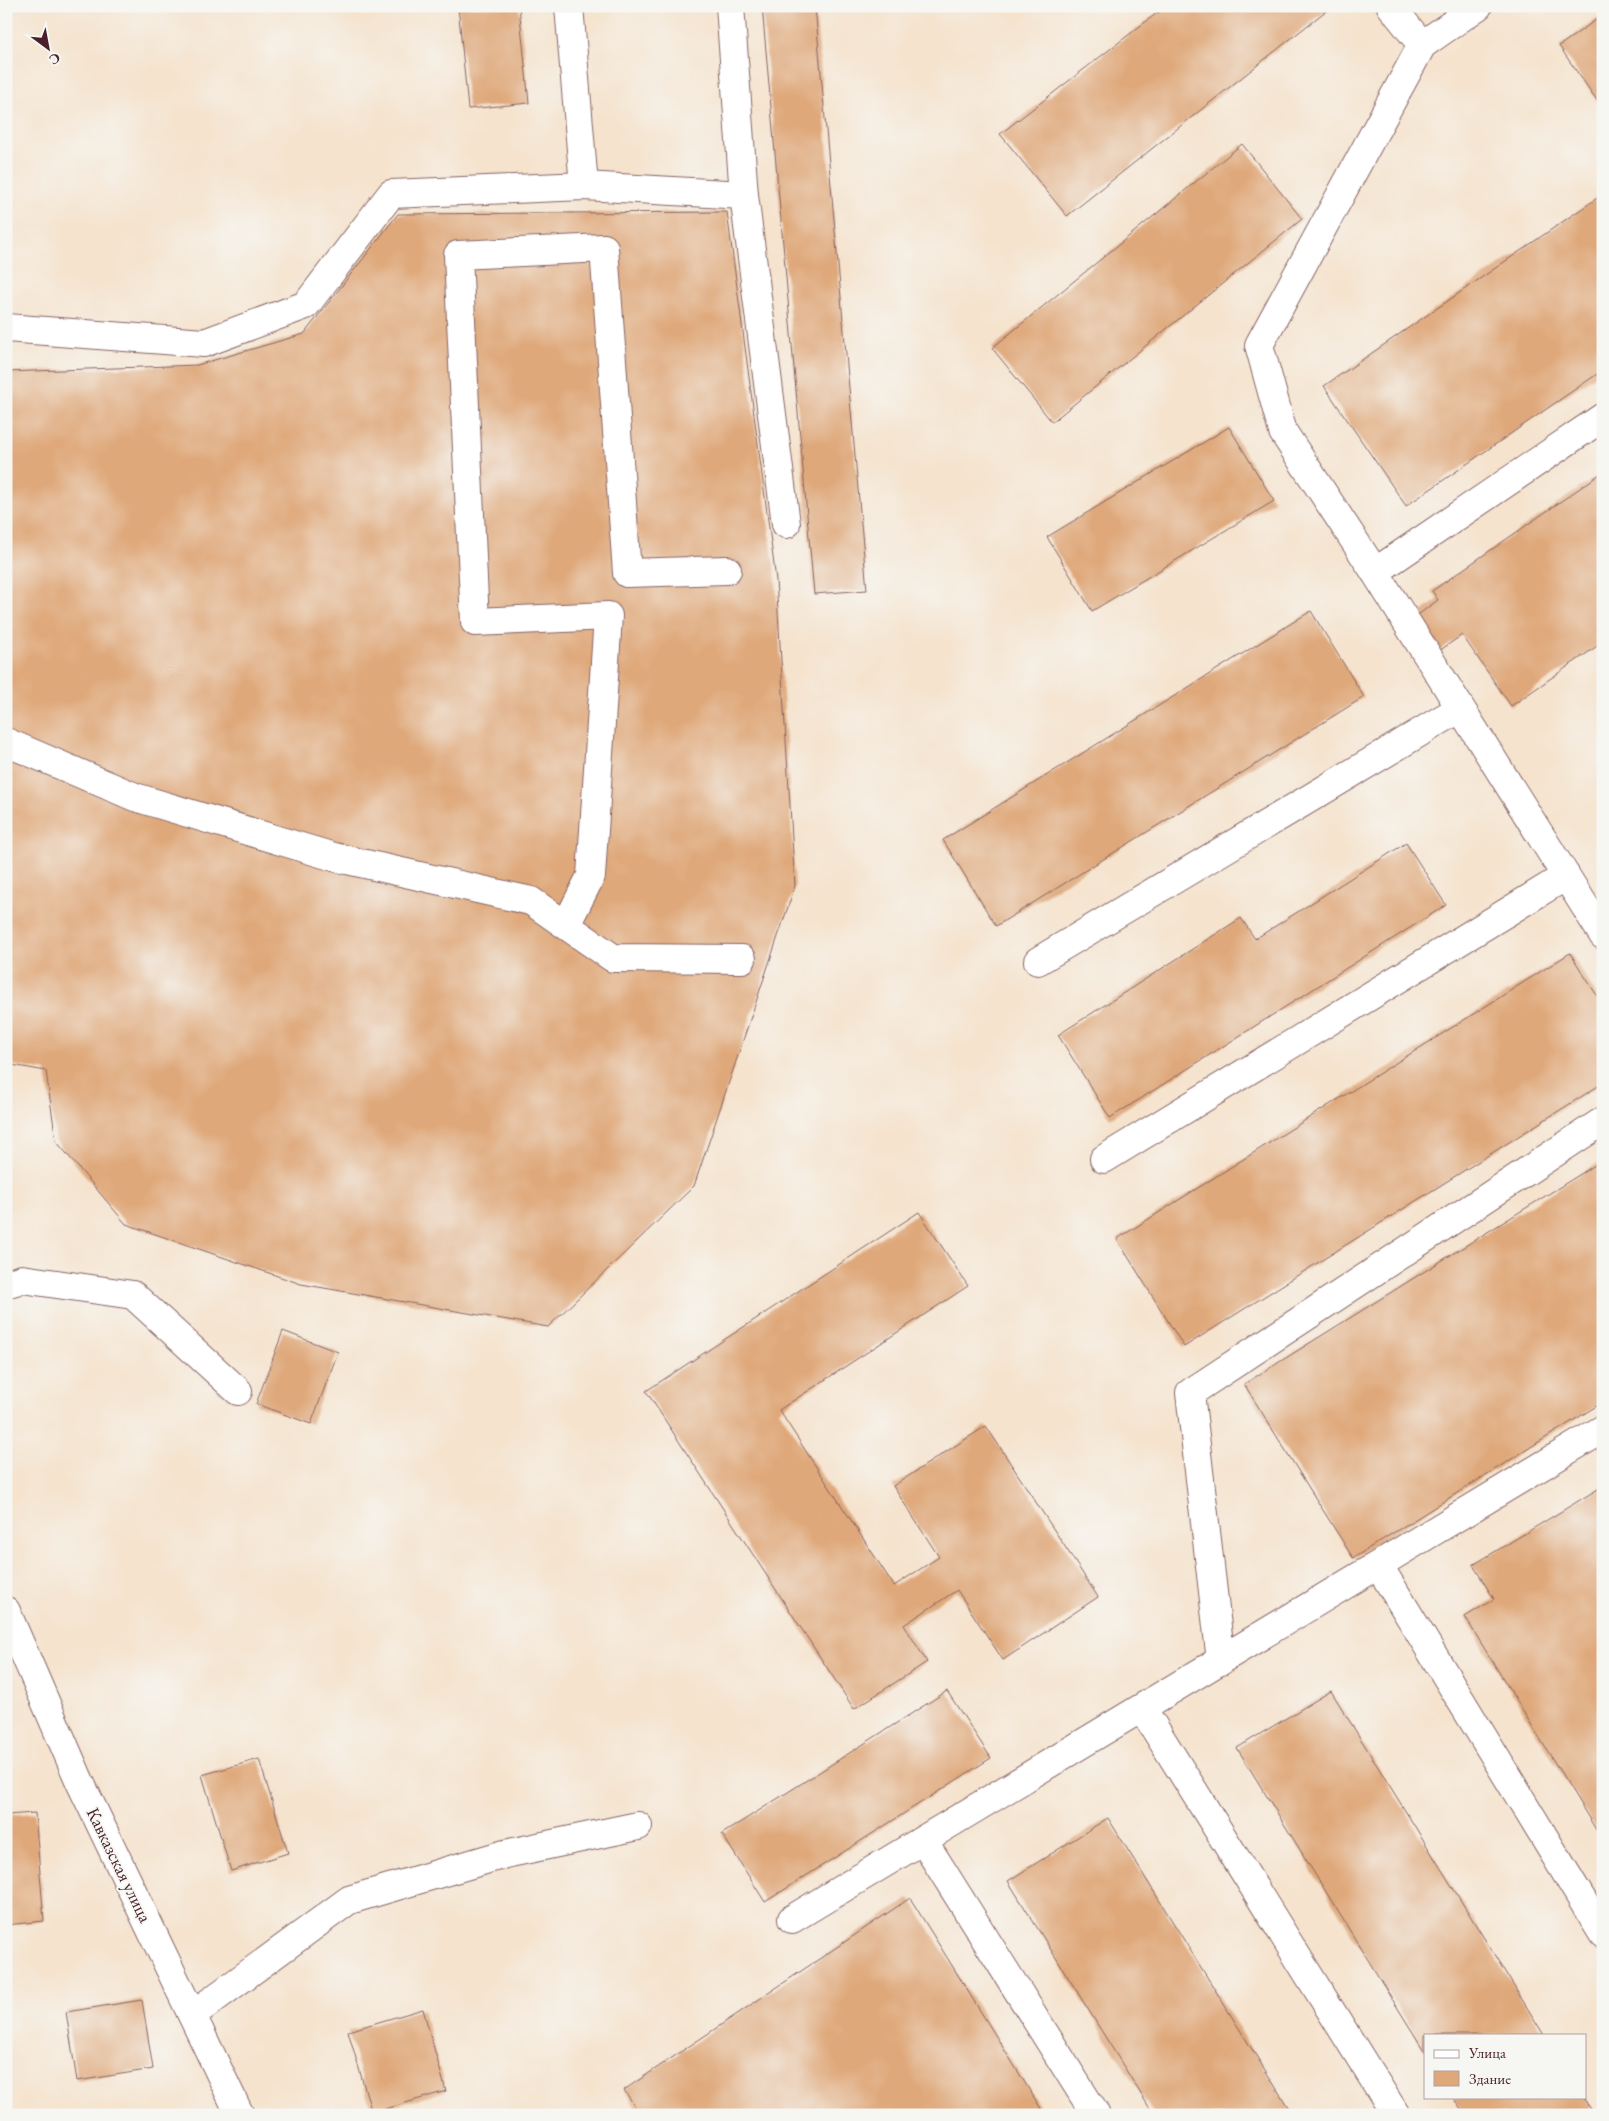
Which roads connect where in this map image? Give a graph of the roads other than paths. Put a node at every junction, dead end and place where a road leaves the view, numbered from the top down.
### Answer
1 (569, 6) edge
2 (730, 6) edge
3 (1391, 6) edge
4 (1478, 6) edge
5 (1422, 46) junction
6 (584, 186) junction
7 (744, 195) junction
8 (6, 328) edge
9 (1603, 416) edge
10 (786, 524) dead end
11 (727, 570) dead end
12 (1375, 572) junction
13 (1459, 709) junction
14 (6, 742) edge
15 (1566, 876) junction
16 (566, 925) junction
17 (1603, 935) edge
18 (742, 959) dead end
19 (1038, 961) dead end
20 (1603, 1121) edge
21 (1104, 1159) dead end
22 (6, 1284) edge
23 (238, 1391) dead end
24 (1603, 1430) edge
25 (1380, 1566) junction
26 (6, 1611) edge
27 (1220, 1661) junction
28 (1142, 1708) junction
29 (638, 1826) dead end
30 (923, 1840) junction
31 (792, 1919) dead end
32 (1603, 1934) edge
33 (192, 2015) junction
34 (240, 2115) edge
35 (1096, 2115) edge
36 (1396, 2115) edge

1 - 6 street
2 - 7 street
3 - 5 street
4 - 5 street
5 - 12 street
6 - 7 street
6 - 8 street
7 - 10 street
9 - 12 street
11 - 16 street
12 - 13 street
13 - 15 street
13 - 19 street
14 - 16 street
15 - 17 street
15 - 21 street
16 - 18 street
20 - 27 street
22 - 23 street
24 - 25 street
25 - 27 street
25 - 32 street
26 - 33 street, Кавказская улица
27 - 28 street
28 - 30 street
28 - 36 street
29 - 33 street
30 - 31 street
30 - 35 street
33 - 34 street, Кавказская улица

